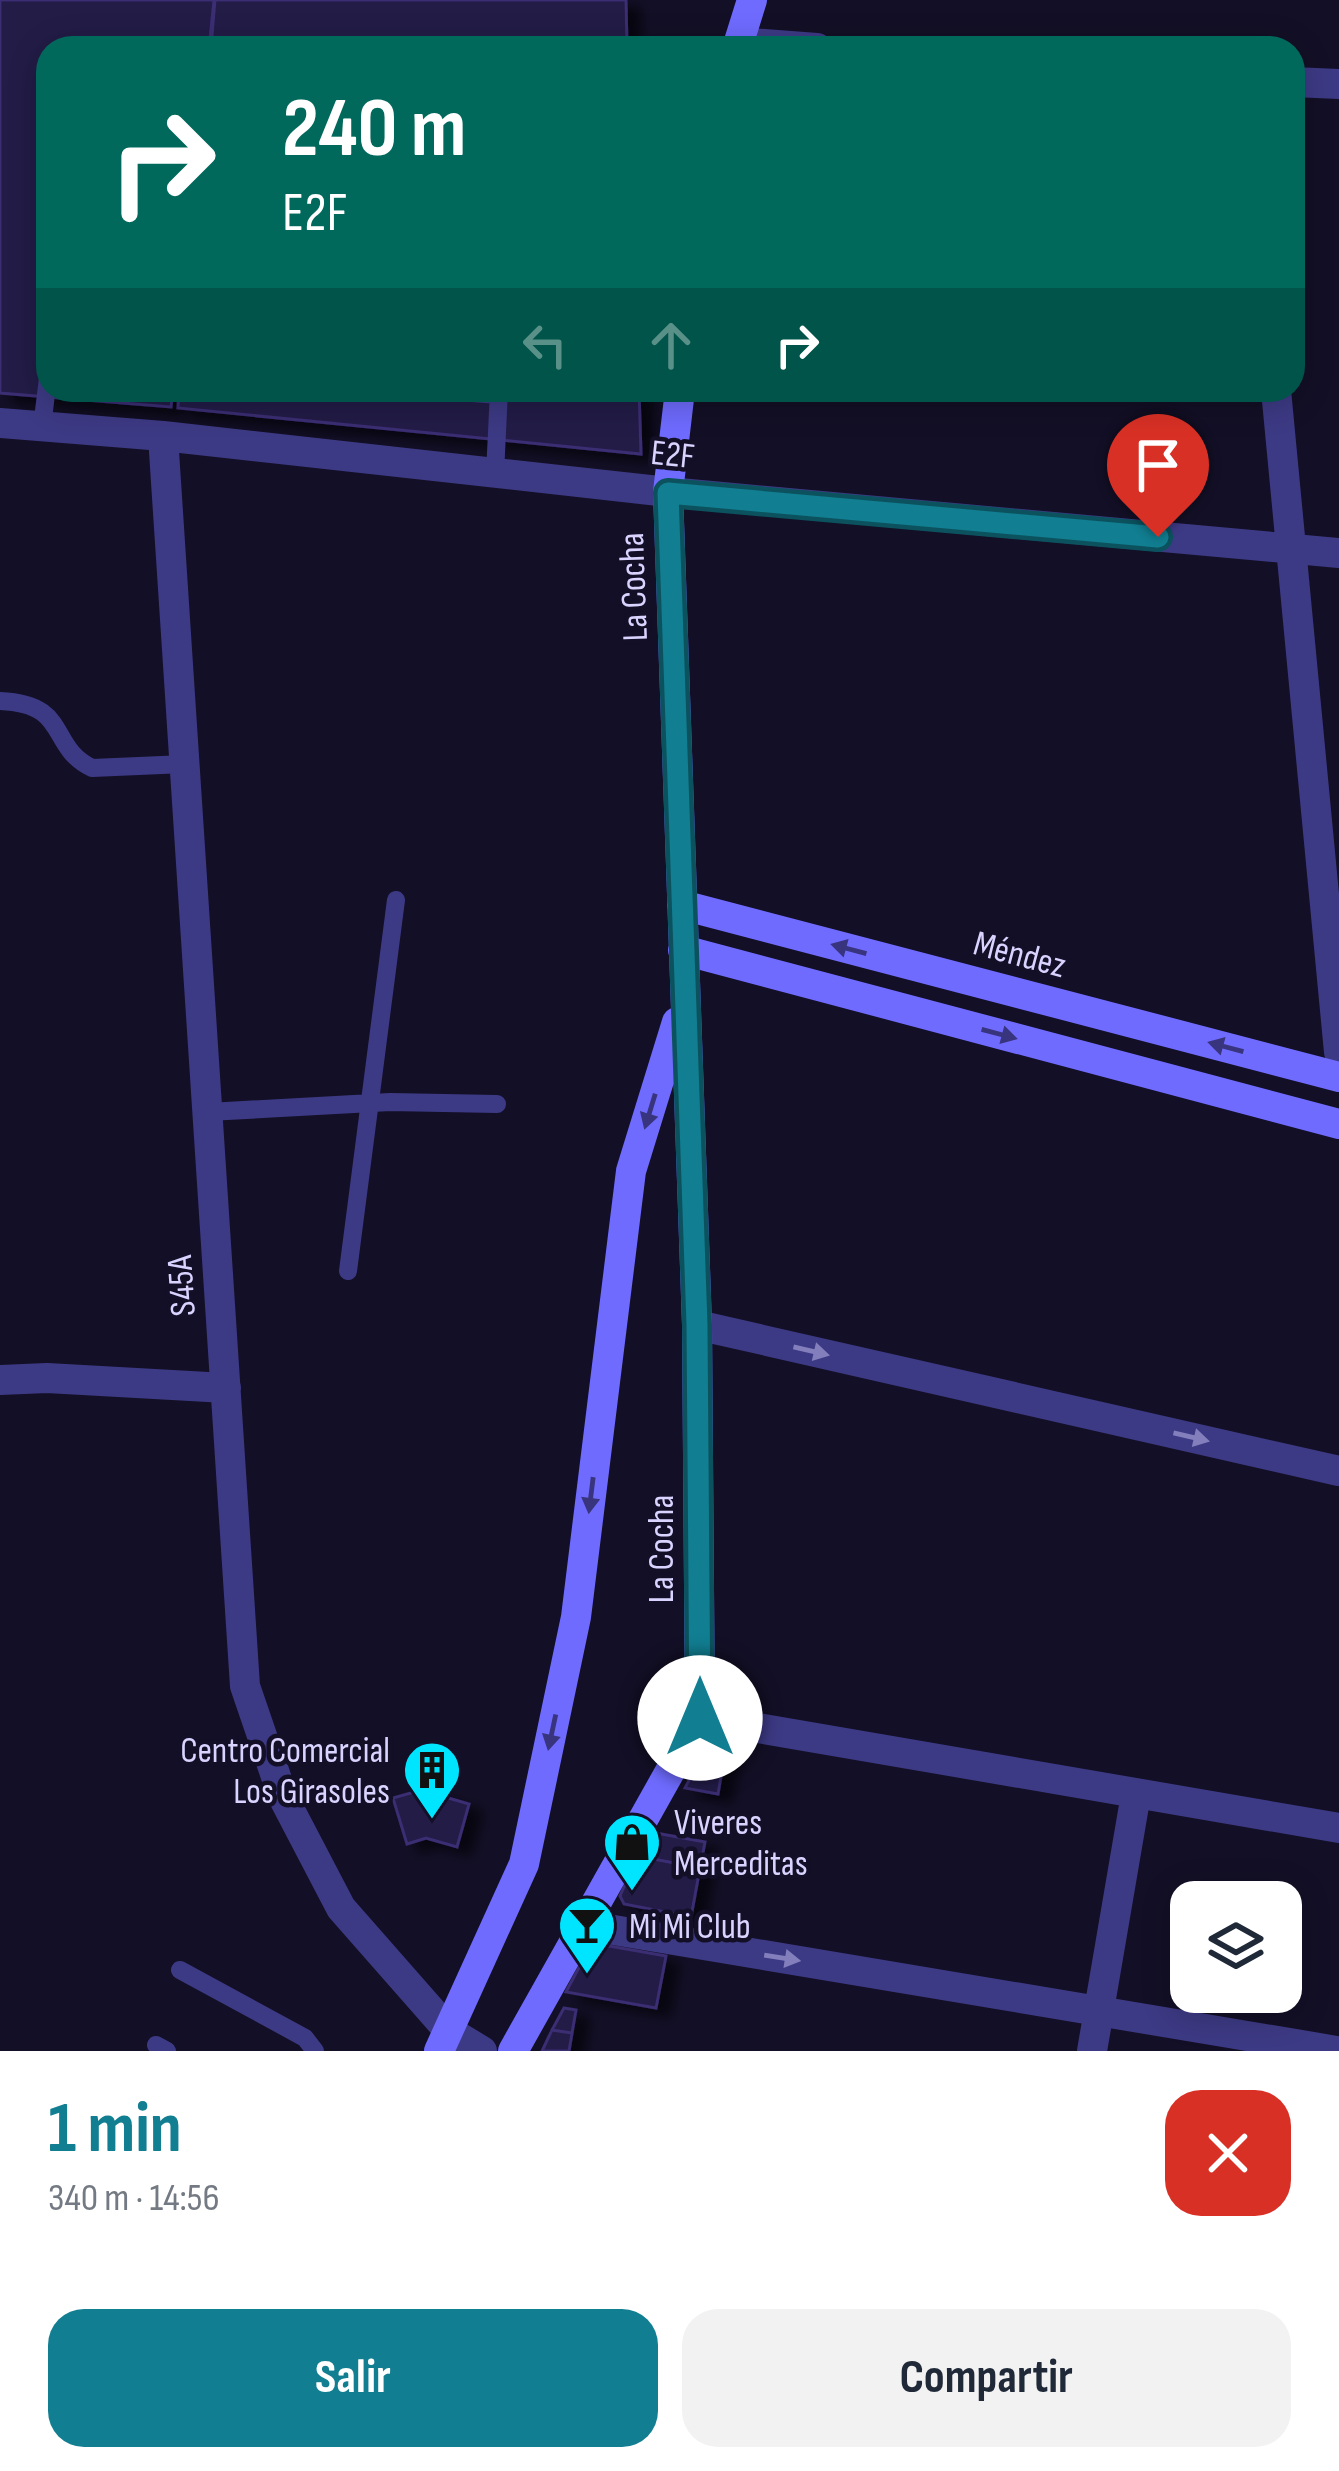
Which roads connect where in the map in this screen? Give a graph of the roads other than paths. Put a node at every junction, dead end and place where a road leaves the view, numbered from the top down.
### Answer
1 (752, 0) edge
2 (741, 36) edge
3 (1305, 83) edge
4 (1339, 84) edge
5 (45, 402) edge
6 (499, 402) edge
7 (679, 402) edge
8 (1277, 402) edge
9 (0, 423) edge
10 (42, 427) junction
11 (163, 436) junction
12 (495, 474) junction
13 (668, 493) junction
14 (1291, 549) junction
15 (1339, 553) edge
16 (0, 701) edge
17 (184, 764) junction
18 (396, 900) dead end
19 (682, 905) junction
20 (683, 950) junction
21 (684, 999) junction
22 (1339, 1052) edge
23 (1339, 1077) edge
24 (497, 1104) dead end
25 (369, 1106) junction
26 (208, 1112) junction
27 (1339, 1124) edge
28 (348, 1271) dead end
29 (697, 1325) junction
30 (0, 1380) edge
31 (226, 1388) junction
32 (1339, 1471) edge
33 (700, 1718) junction
34 (1136, 1794) junction
35 (1339, 1828) edge
36 (584, 1925) junction
37 (181, 1970) dead end
38 (1099, 2011) junction
39 (444, 2041) edge
40 (315, 2051) edge
41 (482, 2051) edge
42 (513, 2051) edge
43 (1092, 2051) edge
44 (1337, 2051) edge

1 - 2 street
3 - 4 street
5 - 10 lane
6 - 12 lane
7 - 13 street, La Cocha
8 - 14 street
9 - 10 street, E2F
10 - 11 street, E2F
11 - 12 street, E2F
11 - 17 street, S45A
12 - 13 street, E2F
13 - 14 street, E2F
13 - 19 street, La Cocha
14 - 15 street, E2F
14 - 22 street
16 - 17 lane
17 - 26 street, S45A
18 - 25 lane
19 - 20 street, La Cocha
23 -> 19 street, Méndez
20 - 21 street, La Cocha
20 -> 27 street
21 - 29 street, La Cocha
21 -> 39 street, La Cocha
24 - 25 lane
25 - 26 lane
25 - 28 lane
26 - 31 street, S45A
29 -> 32 street
29 - 33 street, La Cocha
30 - 31 street
31 - 39 street, S45A
33 - 34 street
33 - 36 street, La Cocha
34 - 35 street
34 - 38 street
36 -> 38 street
36 - 42 street, La Cocha
37 - 40 lane
38 - 43 street
38 - 44 street
39 - 41 street, S45A

